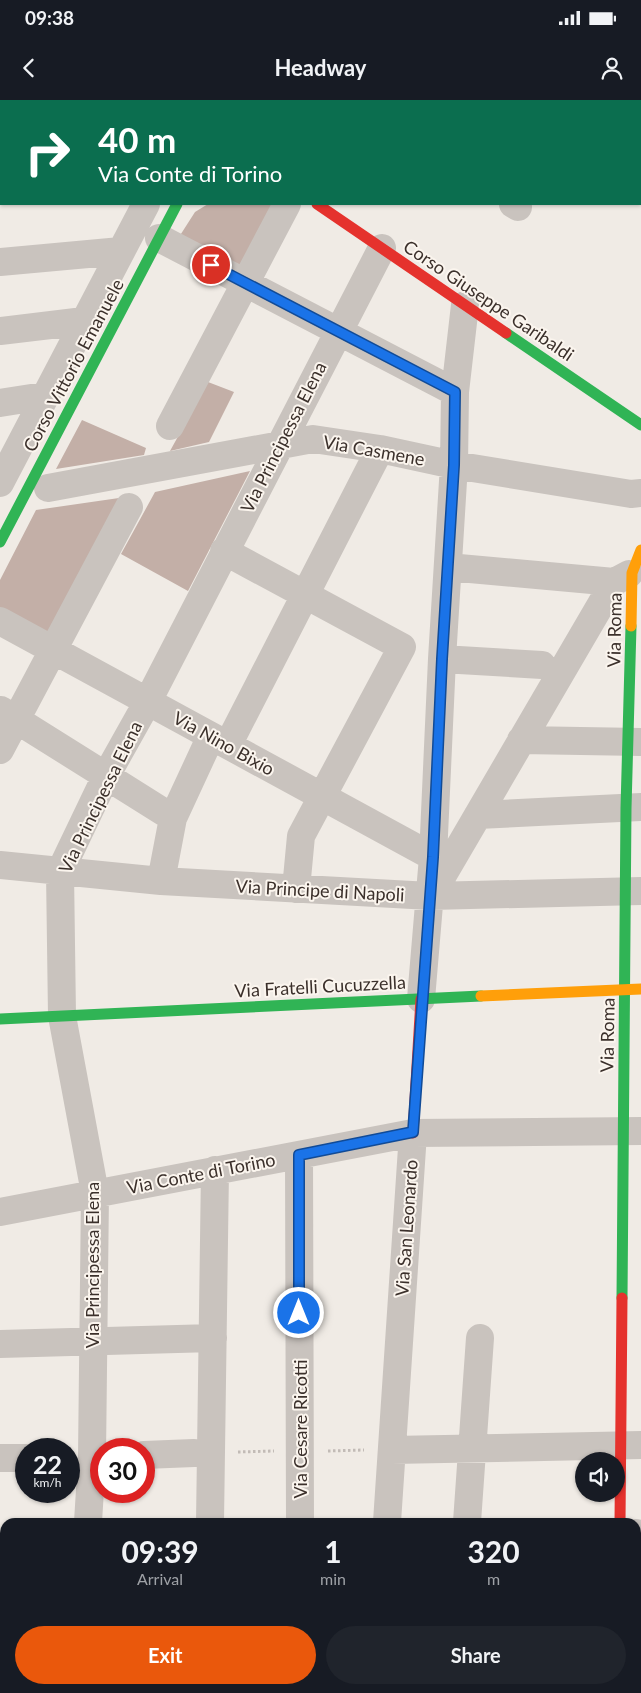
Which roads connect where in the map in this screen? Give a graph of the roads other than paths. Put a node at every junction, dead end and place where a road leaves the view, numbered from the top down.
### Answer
1 (145, 205) edge
2 (176, 205) edge
3 (286, 205) edge
4 (318, 205) edge
5 (158, 238) junction
6 (382, 248) junction
7 (120, 251) junction
8 (0, 262) edge
9 (246, 283) junction
10 (465, 305) junction
11 (84, 321) junction
12 (0, 331) edge
13 (338, 331) junction
14 (455, 392) junction
15 (44, 396) junction
16 (0, 403) edge
17 (170, 426) dead end
18 (641, 426) edge
19 (279, 446) junction
20 (380, 449) junction
21 (454, 465) junction
22 (48, 488) dead end
23 (3, 491) edge
24 (641, 492) edge
25 (129, 507) dead end
26 (0, 542) edge
27 (224, 551) junction
28 (448, 567) junction
29 (632, 569) edge
30 (306, 595) junction
31 (0, 621) edge
32 (54, 650) junction
33 (442, 659) junction
34 (542, 665) dead end
35 (148, 701) junction
36 (8, 714) edge
37 (219, 740) junction
38 (521, 740) junction
39 (635, 742) edge
40 (0, 750) edge
41 (106, 776) junction
42 (322, 796) junction
43 (634, 808) edge
44 (478, 815) junction
45 (173, 818) junction
46 (441, 861) junction
47 (0, 865) edge
48 (60, 872) junction
49 (162, 881) junction
50 (296, 889) junction
51 (634, 891) edge
52 (430, 896) junction
53 (641, 989) edge
54 (624, 990) junction
55 (421, 999) junction
56 (62, 1016) junction
57 (0, 1019) edge
58 (632, 1131) edge
59 (413, 1132) junction
60 (299, 1155) junction
61 (216, 1170) junction
62 (95, 1193) junction
63 (0, 1212) edge
64 (632, 1238) edge
65 (213, 1338) junction
66 (480, 1338) dead end
67 (92, 1341) junction
68 (0, 1344) edge
69 (631, 1445) edge
70 (392, 1450) junction
71 (472, 1450) junction
72 (194, 1453) dead end
73 (155, 1455) edge
74 (87, 1457) edge
75 (0, 1458) edge
76 (15, 1458) edge
77 (88, 1518) edge
78 (210, 1518) edge
79 (300, 1518) edge
80 (387, 1518) edge
81 (467, 1518) edge
82 (621, 1518) edge

1 - 7 street
2 - 5 main road, Corso Vittorio Emanuele
3 - 9 street
4 - 6 main road, Corso Giuseppe Garibaldi
5 - 9 street
5 - 26 main road, Corso Vittorio Emanuele
6 - 10 main road, Corso Giuseppe Garibaldi
6 - 13 street, Via Principessa Elena
7 - 8 street
7 - 11 street
9 - 13 street
9 - 17 street
10 - 14 street, Via San Leonardo
10 - 18 main road, Corso Giuseppe Garibaldi
11 - 12 street
11 - 15 street
13 - 14 street
13 - 19 street, Via Principessa Elena
14 - 21 street, Via San Leonardo
15 - 16 street
15 - 23 street
19 - 20 street, Via Casmene
19 - 22 street, Via Casmene
19 - 27 street, Via Principessa Elena
20 - 21 street, Via Casmene
20 - 30 street
21 - 24 street, Via Casmene
21 - 28 street, Via San Leonardo
25 - 32 street
27 - 30 street
27 - 35 street, Via Principessa Elena
28 - 29 street
28 - 33 street, Via San Leonardo
29 - 38 street
29 - 39 main road, Via Roma
30 - 37 street
30 - 42 street
31 - 32 street, Via Nino Bixio
32 - 35 street, Via Nino Bixio
32 - 36 street
33 - 34 street
33 - 46 street, Via San Leonardo
35 - 37 street, Via Nino Bixio
35 - 41 street, Via Principessa Elena
36 - 40 street
36 - 41 street
37 - 42 street, Via Nino Bixio
37 - 45 street
38 - 39 street
38 - 44 street
39 - 43 main road, Via Roma
41 - 45 street
41 - 48 street, Via Principessa Elena
42 - 46 street, Via Nino Bixio
42 - 50 street
43 - 44 street
43 - 51 main road, Via Roma
44 - 46 street
45 - 49 street
46 - 52 street, Via San Leonardo
47 - 48 street, Via Principe di Napoli
48 - 49 street, Via Principe di Napoli
48 - 56 street, Via Principessa Elena
49 - 50 street, Via Principe di Napoli
50 - 52 street, Via Principe di Napoli
51 - 52 street, Via Principe di Napoli
51 - 54 main road, Via Roma
52 - 55 street, Via San Leonardo
53 - 54 main road, Via Fratelli Cucuzzella
54 - 55 main road, Via Fratelli Cucuzzella
54 - 58 main road, Via Roma
55 - 56 main road, Via Fratelli Cucuzzella
55 - 59 main road, Via San Leonardo
56 - 57 main road, Via Fratelli Cucuzzella
56 - 62 street, Via Principessa Elena
58 - 59 street, Via Conte di Torino
58 - 64 main road, Via Roma
59 - 60 street, Via Conte di Torino
59 - 70 street, Via San Leonardo
60 - 61 street, Via Conte di Torino
60 - 79 street, Via Cesare Ricotti
61 - 62 street, Via Conte di Torino
61 - 65 street
62 - 63 street, Via Conte di Torino
62 - 67 street, Via Principessa Elena
64 - 69 main road, Via Roma
65 - 67 street
65 - 78 street
66 - 71 street
67 - 68 street
67 - 74 street, Via Principessa Elena
69 - 71 street
69 - 82 main road, Via Roma
70 - 71 street
70 - 80 street, Via San Leonardo
71 - 81 street
72 - 73 street
74 - 77 street, Via Principessa Elena
75 - 76 street

